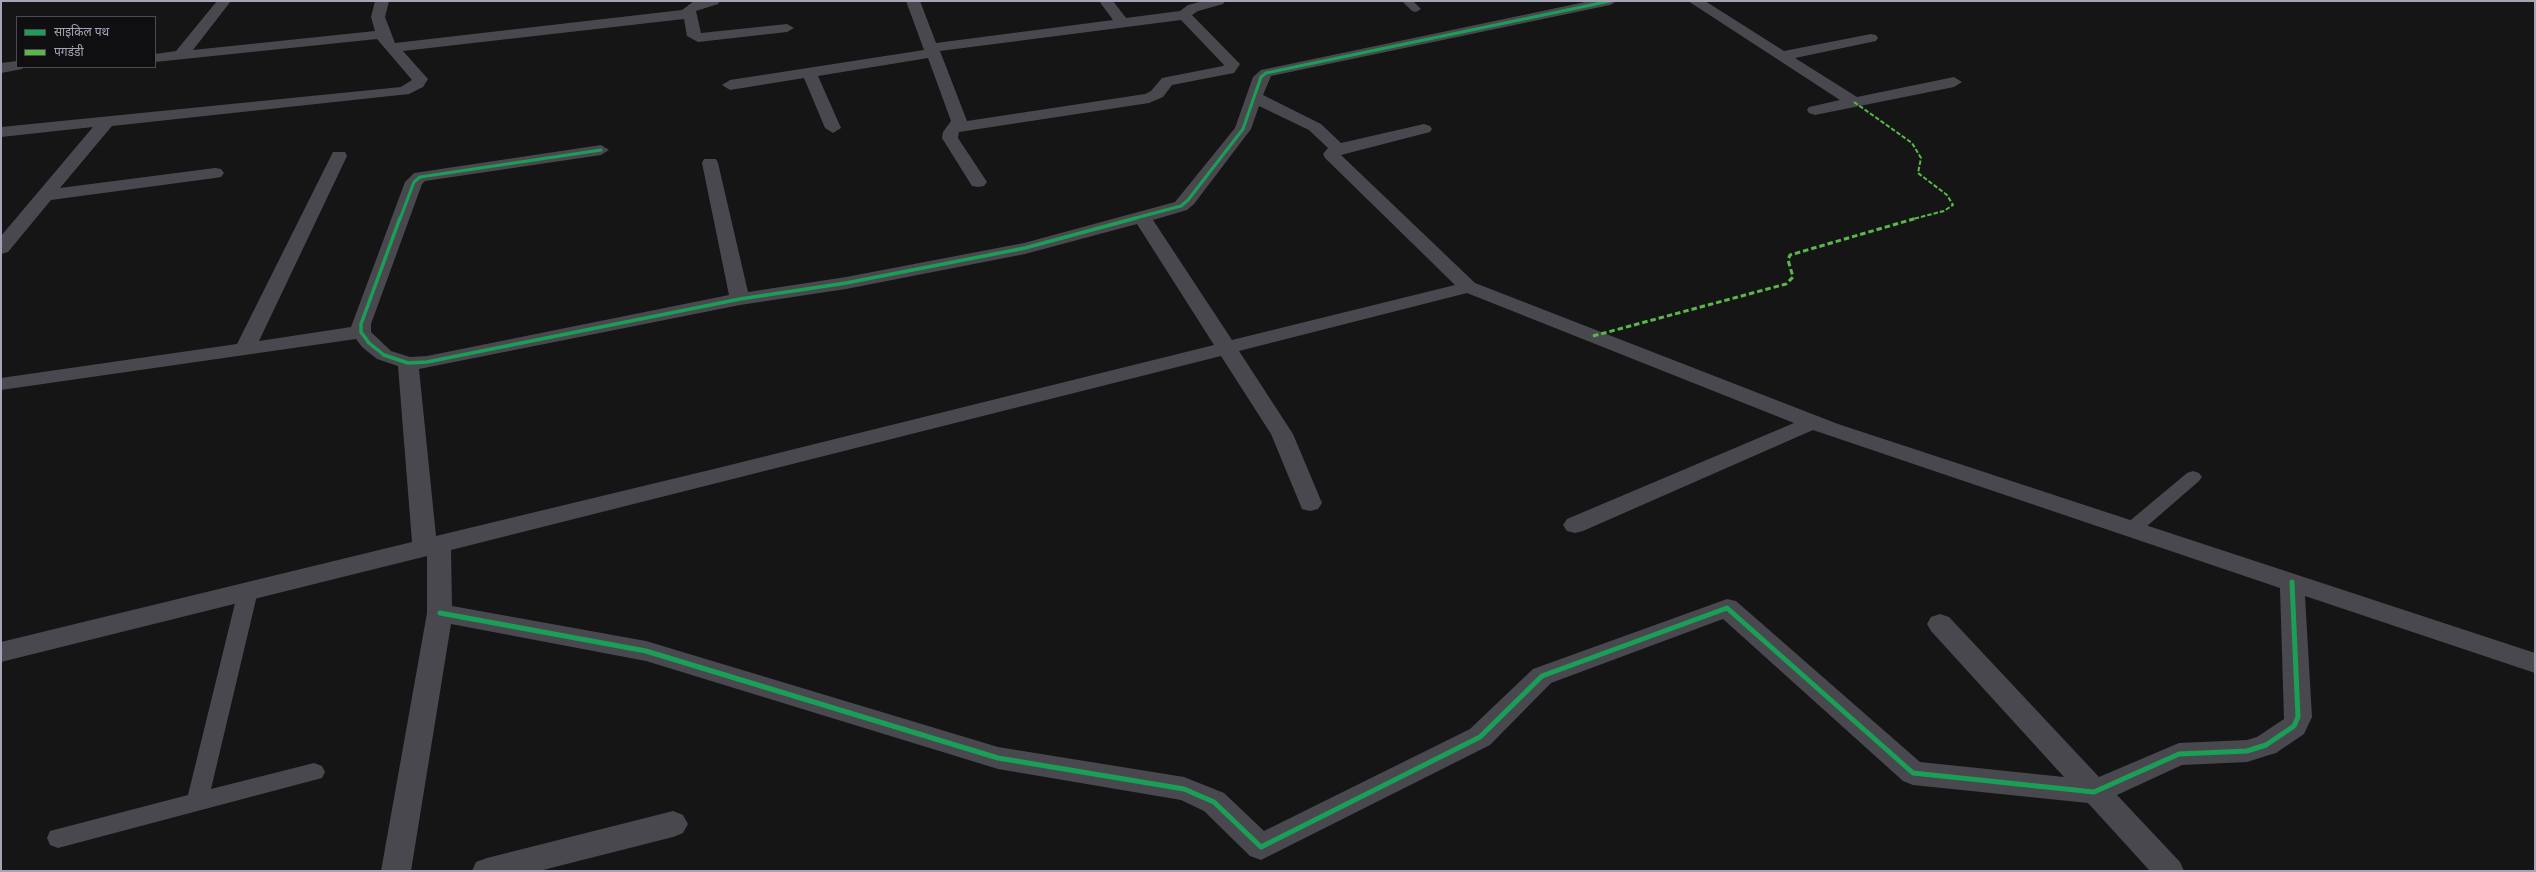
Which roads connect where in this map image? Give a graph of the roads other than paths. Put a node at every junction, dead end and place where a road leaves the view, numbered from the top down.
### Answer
1 (224, 1) edge
2 (382, 1) edge
3 (714, 1) edge
4 (913, 1) edge
5 (1106, 1) edge
6 (1218, 1) edge
7 (1407, 1) edge
8 (1610, 1) edge
9 (1695, 1) edge
10 (1416, 9) dead end
11 (688, 14) junction
12 (1184, 15) junction
13 (1122, 23) junction
14 (787, 28) dead end
15 (383, 34) junction
16 (1871, 38) dead end
17 (392, 48) junction
18 (933, 50) junction
19 (180, 56) junction
20 (1781, 56) junction
21 (156, 58) edge
22 (16, 66) edge
23 (1232, 67) junction
24 (1, 68) edge
25 (809, 72) junction
26 (1264, 75) junction
27 (1954, 82) dead end
28 (730, 85) dead end
29 (1254, 97) junction
30 (1854, 102) junction
31 (1815, 110) dead end
32 (108, 120) junction
33 (833, 128) dead end
34 (956, 128) junction
35 (1424, 129) dead end
36 (1, 132) edge
37 (1338, 149) junction
38 (601, 150) dead end
39 (340, 156) dead end
40 (710, 163) dead end
41 (215, 173) dead end
42 (978, 182) dead end
43 (47, 195) junction
44 (1142, 217) junction
45 (1, 248) edge
46 (1468, 287) junction
47 (740, 299) junction
48 (361, 332) junction
49 (245, 348) junction
50 (1226, 348) junction
51 (408, 363) junction
52 (1, 384) edge
53 (1814, 422) junction
54 (2193, 477) dead end
55 (1310, 503) dead end
56 (1575, 524) dead end
57 (2132, 529) junction
58 (432, 545) junction
59 (2292, 582) junction
60 (248, 591) junction
61 (440, 612) junction
62 (1940, 624) dead end
63 (1, 652) edge
64 (2535, 663) edge
65 (314, 772) dead end
66 (2094, 792) junction
67 (197, 802) junction
68 (673, 824) dead end
69 (58, 838) dead end
70 (396, 871) edge
71 (487, 871) edge
72 (2169, 871) edge

1 - 19 street
2 - 15 street
3 - 11 street
4 - 18 street
5 - 13 street
6 - 12 street
7 - 10 lane
8 - 26 street
9 - 20 street
11 - 14 street
11 - 17 street
12 - 13 street
12 - 23 street
13 - 18 street
15 - 17 street
15 - 19 street
16 - 20 street
17 - 32 street
18 - 25 street
18 - 34 street
19 - 21 street
20 - 30 street
22 - 24 street
23 - 26 street
23 - 34 street
25 - 28 street
25 - 33 street
26 - 29 street
27 - 30 street
29 - 37 street
29 - 44 street
30 - 31 street
32 - 36 street
32 - 43 street
34 - 42 street
35 - 37 street
37 - 46 street
38 - 48 street
39 - 49 street
40 - 47 street
41 - 43 street
43 - 45 street
44 - 47 street
44 - 50 street
46 - 50 street
46 - 53 street
47 - 51 street
48 - 49 street
48 - 51 street
49 - 52 street
50 - 55 street
50 - 58 street
51 - 58 street
53 - 56 street
53 - 57 street
54 - 57 lane
57 - 59 street
58 - 60 street
58 - 61 street
59 - 64 street
59 - 66 street
60 - 63 street
60 - 67 lane
61 - 66 street
61 - 70 street
62 - 66 street
65 - 67 lane
66 - 72 street
67 - 69 lane
68 - 71 street

